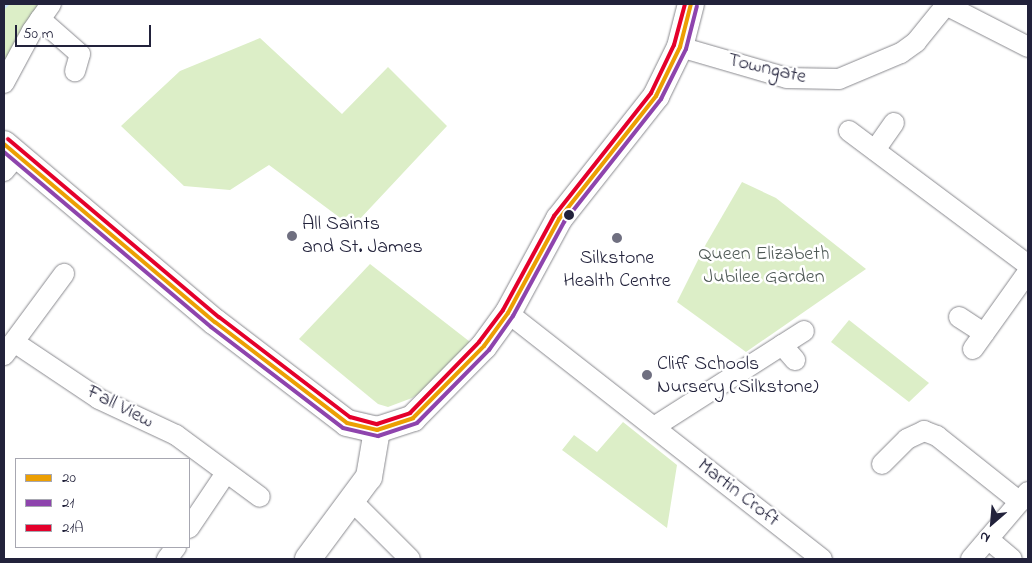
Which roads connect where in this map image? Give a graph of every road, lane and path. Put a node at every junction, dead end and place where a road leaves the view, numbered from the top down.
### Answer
1 (691, 4) edge
2 (946, 5) edge
3 (46, 11) edge
4 (680, 47) junction
5 (1028, 47) edge
6 (82, 56) dead end
7 (4, 83) edge
8 (894, 123) dead end
9 (849, 130) dead end
10 (875, 150) junction
11 (8, 157) edge
12 (1028, 265) edge
13 (1028, 272) edge
14 (64, 274) dead end
15 (508, 312) junction
16 (959, 317) dead end
17 (804, 331) dead end
18 (9, 348) edge
19 (654, 427) junction
20 (377, 430) junction
21 (882, 464) dead end
22 (226, 473) junction
23 (260, 497) dead end
24 (1024, 497) edge
25 (352, 501) junction
26 (190, 527) edge
27 (988, 539) junction
28 (175, 548) edge
29 (167, 559) edge
30 (308, 559) edge
31 (410, 559) edge
32 (822, 559) edge
33 (971, 559) edge
34 (1012, 559) edge

1 - 4 street
2 - 4 street, Towngate
2 - 5 street, Towngate
3 - 6 street
3 - 7 street
4 - 15 street
8 - 10 street
9 - 10 street
10 - 12 street
11 - 20 street
13 - 16 street
14 - 18 street, Fall View
15 - 19 street, Martin Croft
15 - 20 street
17 - 19 street
18 - 22 street, Fall View
19 - 32 street, Martin Croft
20 - 25 street
21 - 24 street
22 - 23 street, Fall View
22 - 26 street
24 - 27 street
25 - 30 street
25 - 31 street
27 - 33 street
27 - 34 street
28 - 29 street

